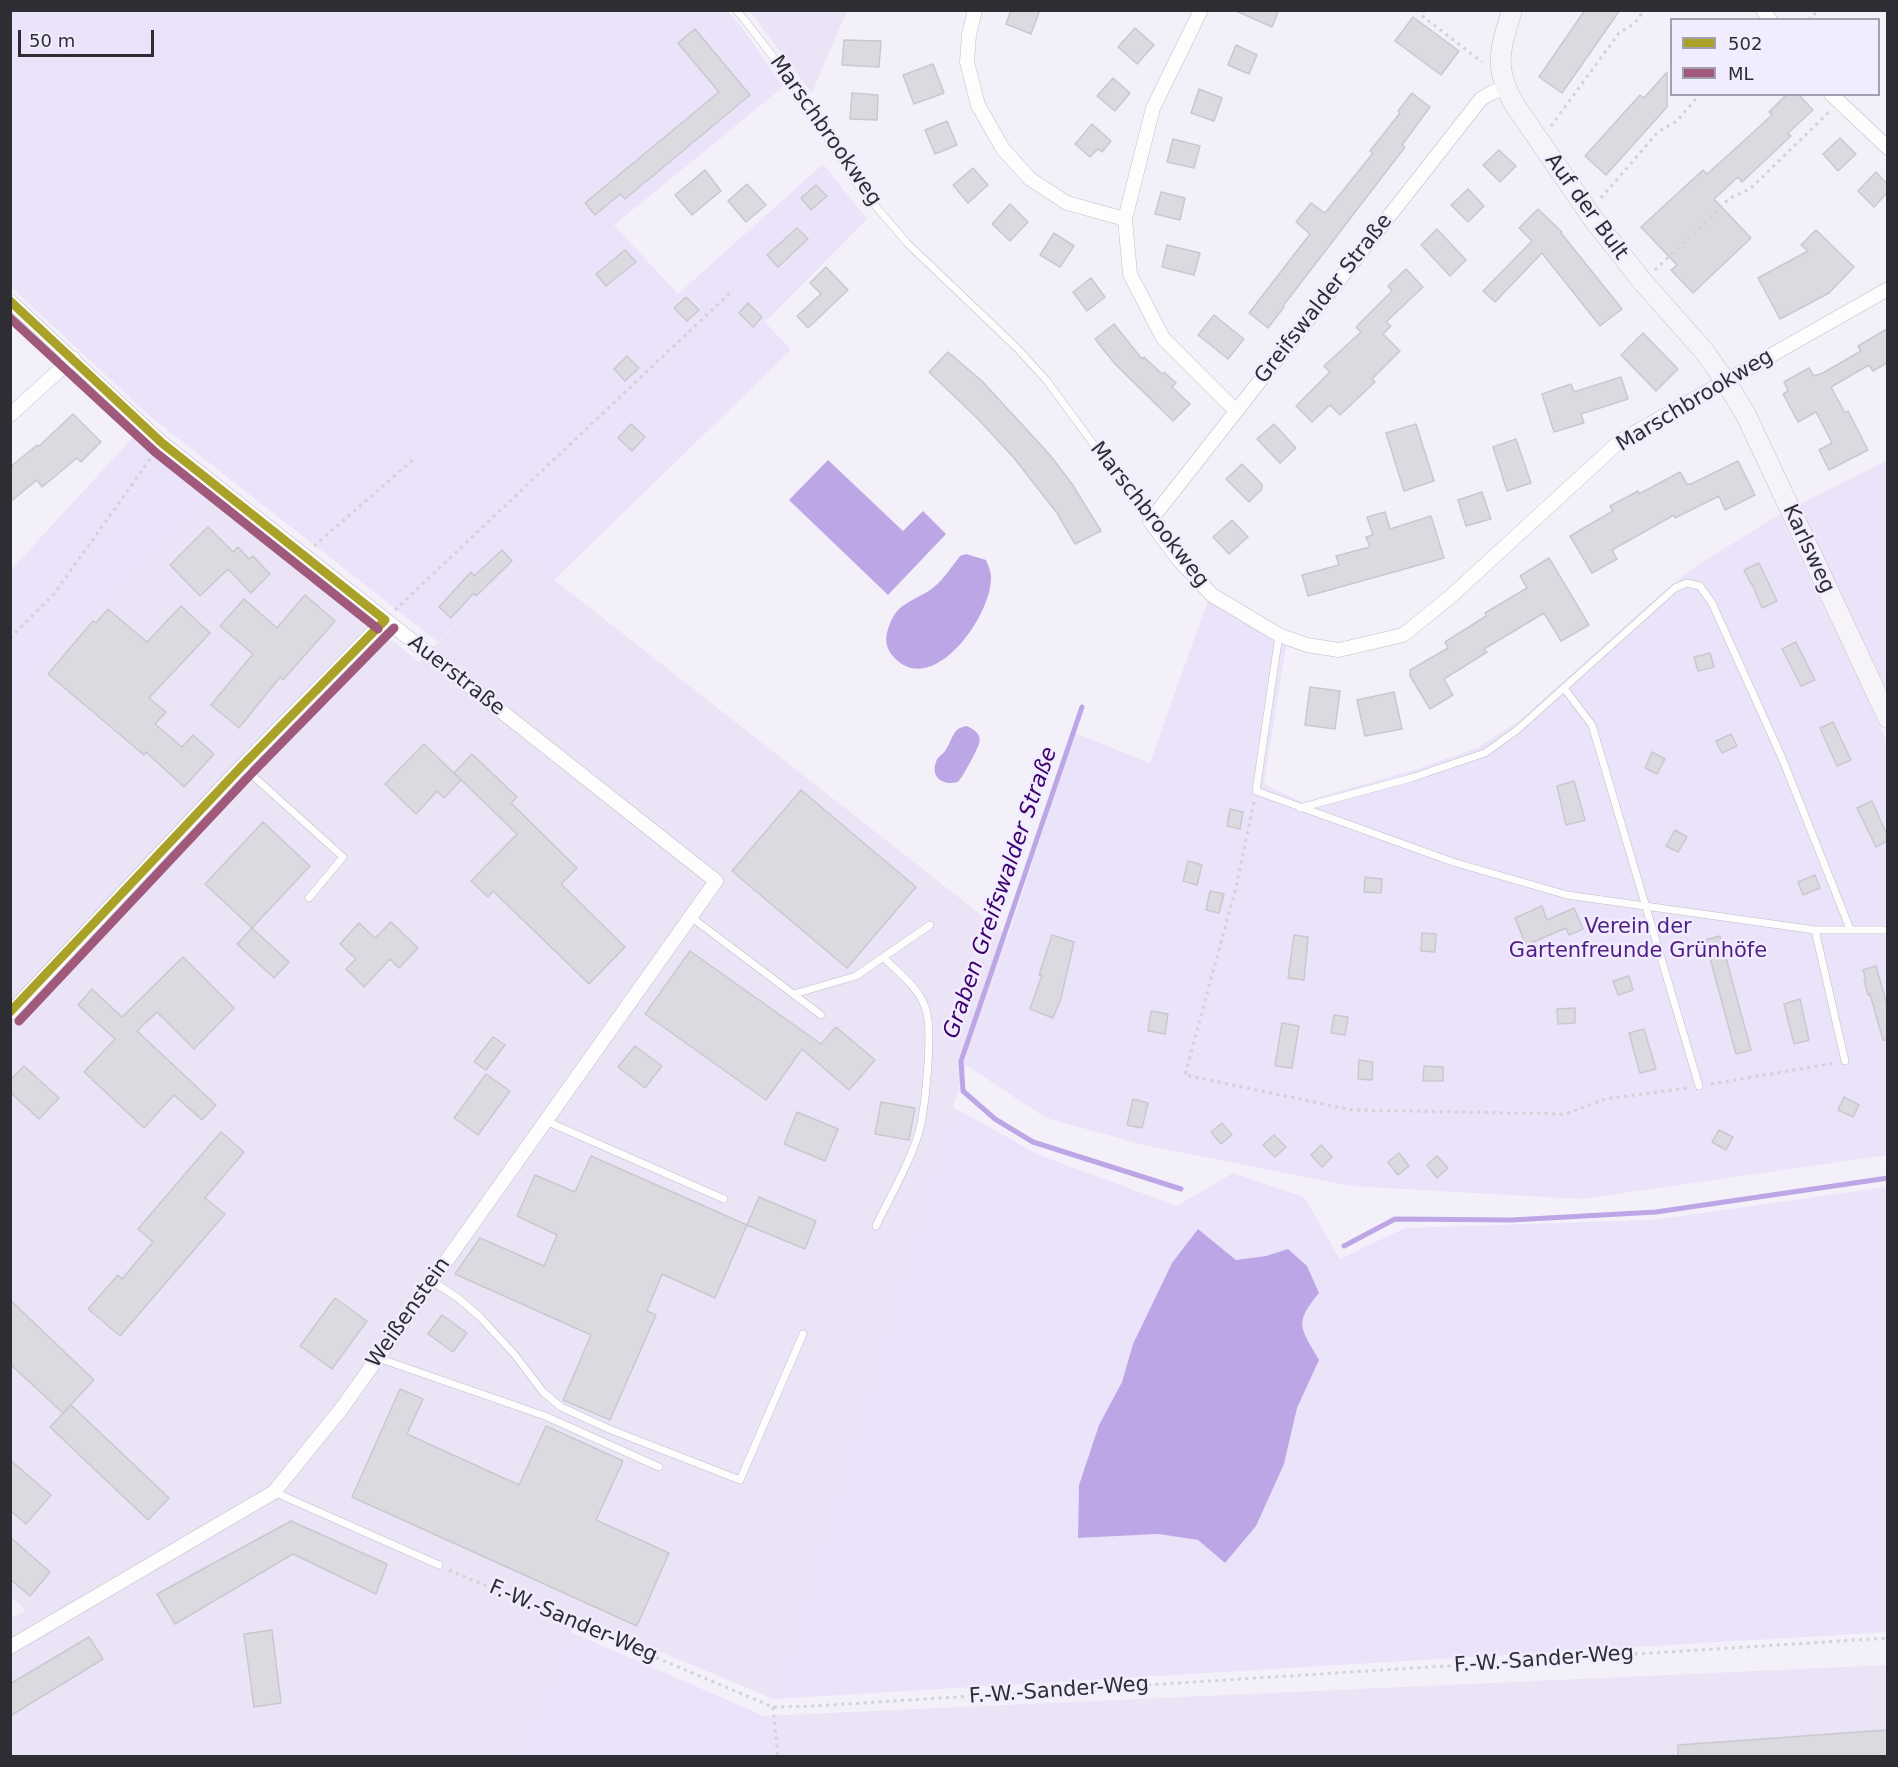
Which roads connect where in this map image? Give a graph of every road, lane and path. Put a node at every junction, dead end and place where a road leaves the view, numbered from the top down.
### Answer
1 (735, 10) edge
2 (975, 10) edge
3 (1201, 10) edge
4 (1425, 10) edge
5 (1512, 10) edge
6 (1644, 10) edge
7 (1503, 82) junction
8 (1698, 96) edge
9 (1835, 98) edge
10 (1540, 142) junction
11 (1887, 148) edge
12 (1588, 213) junction
13 (1125, 219) junction
14 (1642, 281) junction
15 (1887, 289) edge
16 (732, 291) dead end
17 (10, 301) edge
18 (73, 358) junction
19 (1726, 382) junction
20 (1236, 411) junction
21 (10, 415) edge
22 (162, 443) junction
23 (414, 459) dead end
24 (1150, 521) junction
25 (303, 555) junction
26 (385, 620) junction
27 (1279, 635) junction
28 (10, 638) edge
29 (1564, 688) junction
30 (1887, 718) edge
31 (242, 766) junction
32 (1256, 791) junction
33 (1300, 808) junction
34 (716, 881) joint
35 (309, 898) dead end
36 (1645, 907) junction
37 (691, 917) junction
38 (930, 925) dead end
39 (1850, 929) junction
40 (1815, 930) junction
41 (1887, 930) edge
42 (884, 958) junction
43 (794, 994) junction
44 (10, 1013) edge
45 (821, 1015) dead end
46 (1845, 1061) joint
47 (1699, 1086) junction
48 (546, 1121) junction
49 (724, 1199) dead end
50 (876, 1226) dead end
51 (432, 1281) junction
52 (803, 1334) dead end
53 (378, 1358) junction
54 (659, 1467) dead end
55 (274, 1491) junction
56 (439, 1565) joint
57 (1887, 1638) edge
58 (10, 1647) edge
59 (773, 1707) junction
60 (778, 1756) edge

1 - 24 lane, Marschbrookweg
2 - 13 street
3 - 13 street
4 - 7 path
5 - 7 street
6 - 10 path
7 - 10 street, Auf der Bult
7 - 20 street, Greifswalder Straße
8 - 12 path
9 - 11 street
9 - 14 path
10 - 12 street, Auf der Bult
12 - 14 street, Auf der Bult
13 - 20 street
14 - 19 street, Auf der Bult
15 - 19 street, Marschbrookweg
16 - 26 path
17 - 18 street, Auerstraße
18 - 21 street
18 - 22 street, Auerstraße
19 - 27 street, Marschbrookweg
19 - 30 street, Karlsweg
20 - 24 street, Greifswalder Straße
22 - 25 street, Auerstraße
22 - 28 path
23 - 25 path
24 - 27 street, Marschbrookweg
25 - 26 street, Auerstraße
26 - 31 street
26 - 34 street, Auerstraße
27 - 32 lane
29 - 33 lane
29 - 36 lane
29 - 39 lane
31 - 35 lane
31 - 44 street
32 - 33 lane
32 - 47 path
33 - 36 lane
34 - 37 street, Weißenstein
36 - 40 lane
36 - 47 lane
37 - 43 lane
37 - 48 street, Weißenstein
38 - 42 lane
39 - 40 lane
39 - 41 lane
40 - 46 lane
42 - 43 lane
42 - 50 lane
43 - 45 lane
46 - 47 path
48 - 49 lane
48 - 51 street, Weißenstein
51 - 52 lane
51 - 53 street, Weißenstein
53 - 54 lane
53 - 55 street, Weißenstein
55 - 56 lane
55 - 58 street, Weißenstein
56 - 59 path, F.-W.-Sander-Weg
57 - 59 path, F.-W.-Sander-Weg
59 - 60 path

